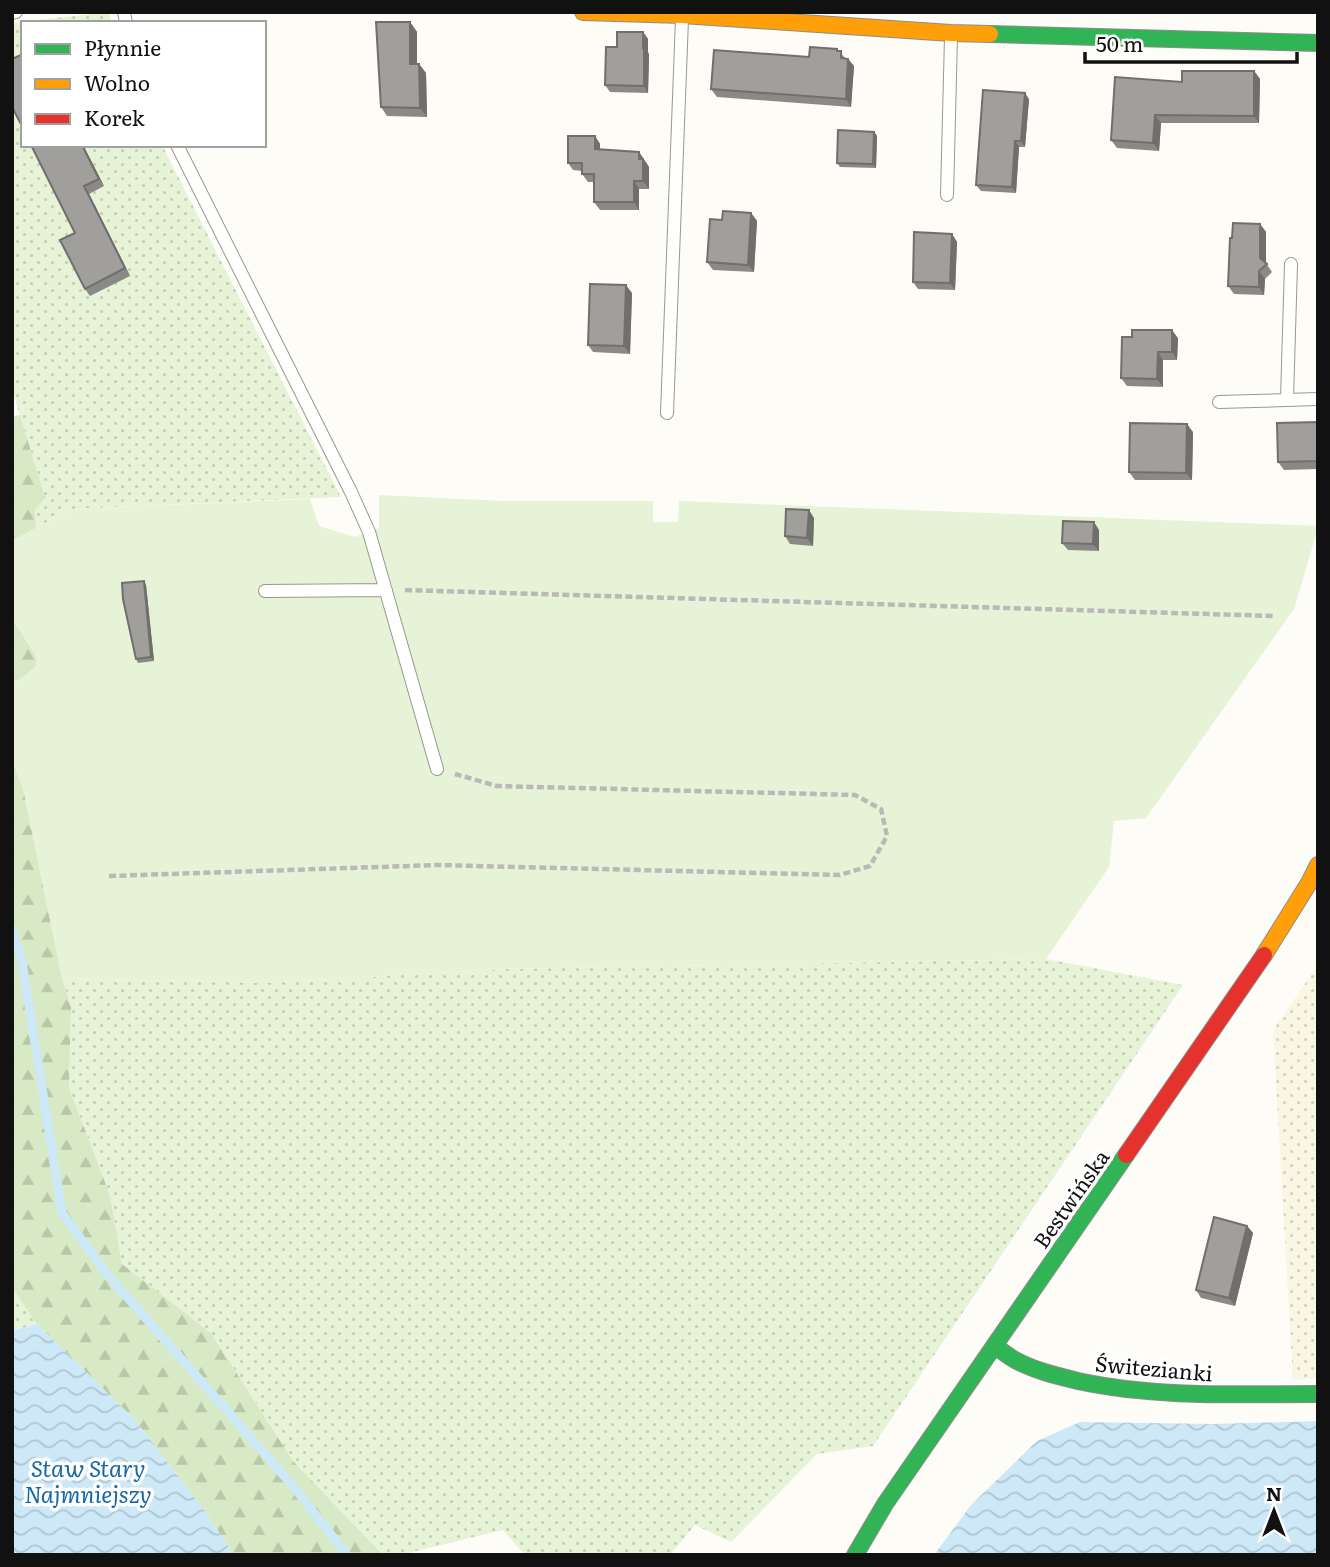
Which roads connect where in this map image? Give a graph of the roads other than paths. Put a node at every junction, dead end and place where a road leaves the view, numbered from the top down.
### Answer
1 (583, 12) edge
2 (682, 15) junction
3 (951, 33) junction
4 (1318, 43) edge
5 (178, 147) edge
6 (947, 195) dead end
7 (1291, 264) dead end
8 (1287, 399) junction
9 (1318, 399) edge
10 (1219, 402) dead end
11 (667, 413) dead end
12 (386, 590) junction
13 (265, 591) dead end
14 (437, 769) road end
15 (1318, 865) edge
16 (995, 1346) junction
17 (1318, 1394) edge
18 (855, 1555) edge

1 - 2 street
2 - 3 street
2 - 11 lane
3 - 4 street
3 - 6 lane
5 - 12 lane
7 - 8 lane
8 - 9 lane
8 - 10 lane
12 - 13 lane
12 - 14 lane
15 - 16 street, Bestwińska
16 - 17 street, Świtezianki
16 - 18 street, Bestwińska

